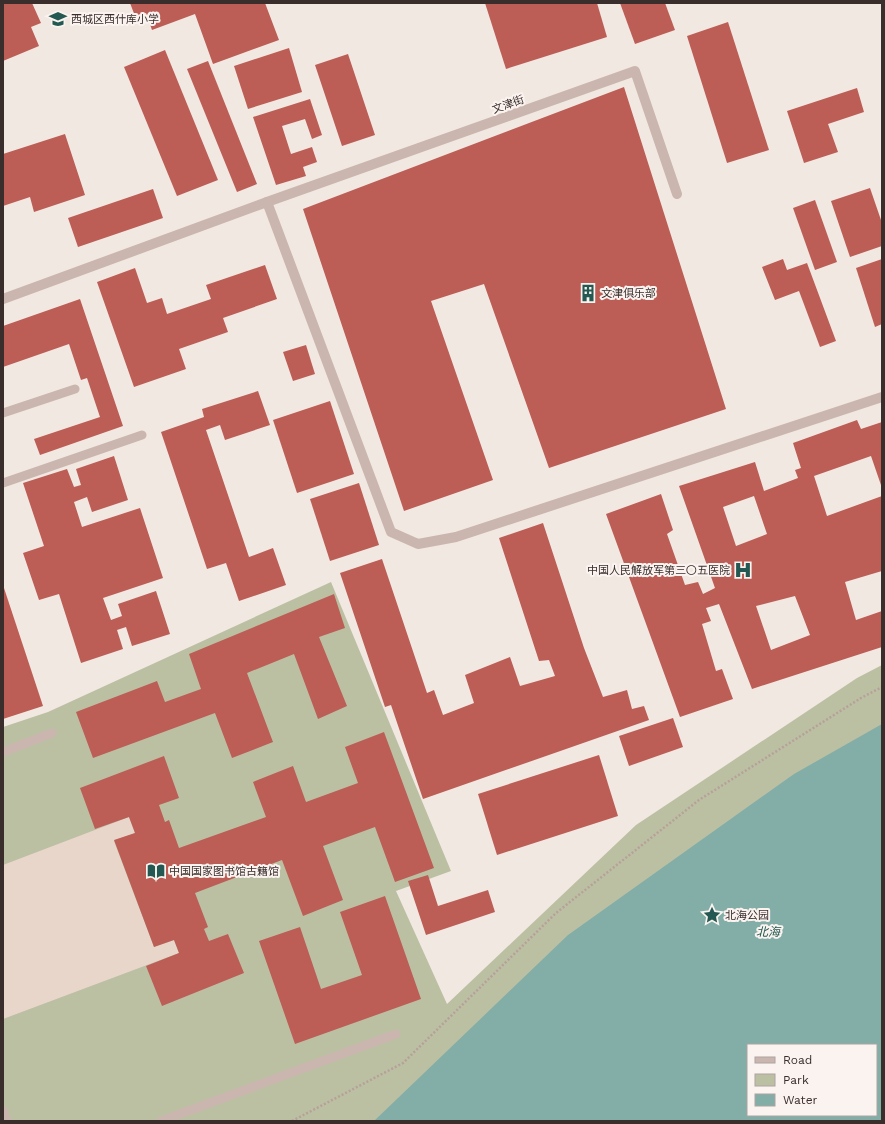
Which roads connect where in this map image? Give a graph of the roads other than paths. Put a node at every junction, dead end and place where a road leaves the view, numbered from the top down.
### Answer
1 (677, 194) dead end
2 (266, 202) junction
3 (3, 299) edge
4 (76, 389) dead end
5 (882, 397) edge
6 (3, 413) edge
7 (142, 435) dead end
8 (3, 483) edge
9 (52, 733) dead end
10 (3, 752) edge
11 (396, 1034) dead end
12 (3, 1110) edge
13 (7, 1121) edge
14 (161, 1121) edge

1 - 2 street, 文津街
2 - 3 street
2 - 5 street
4 - 6 lane
7 - 8 lane
9 - 10 lane
11 - 14 lane
12 - 13 lane

